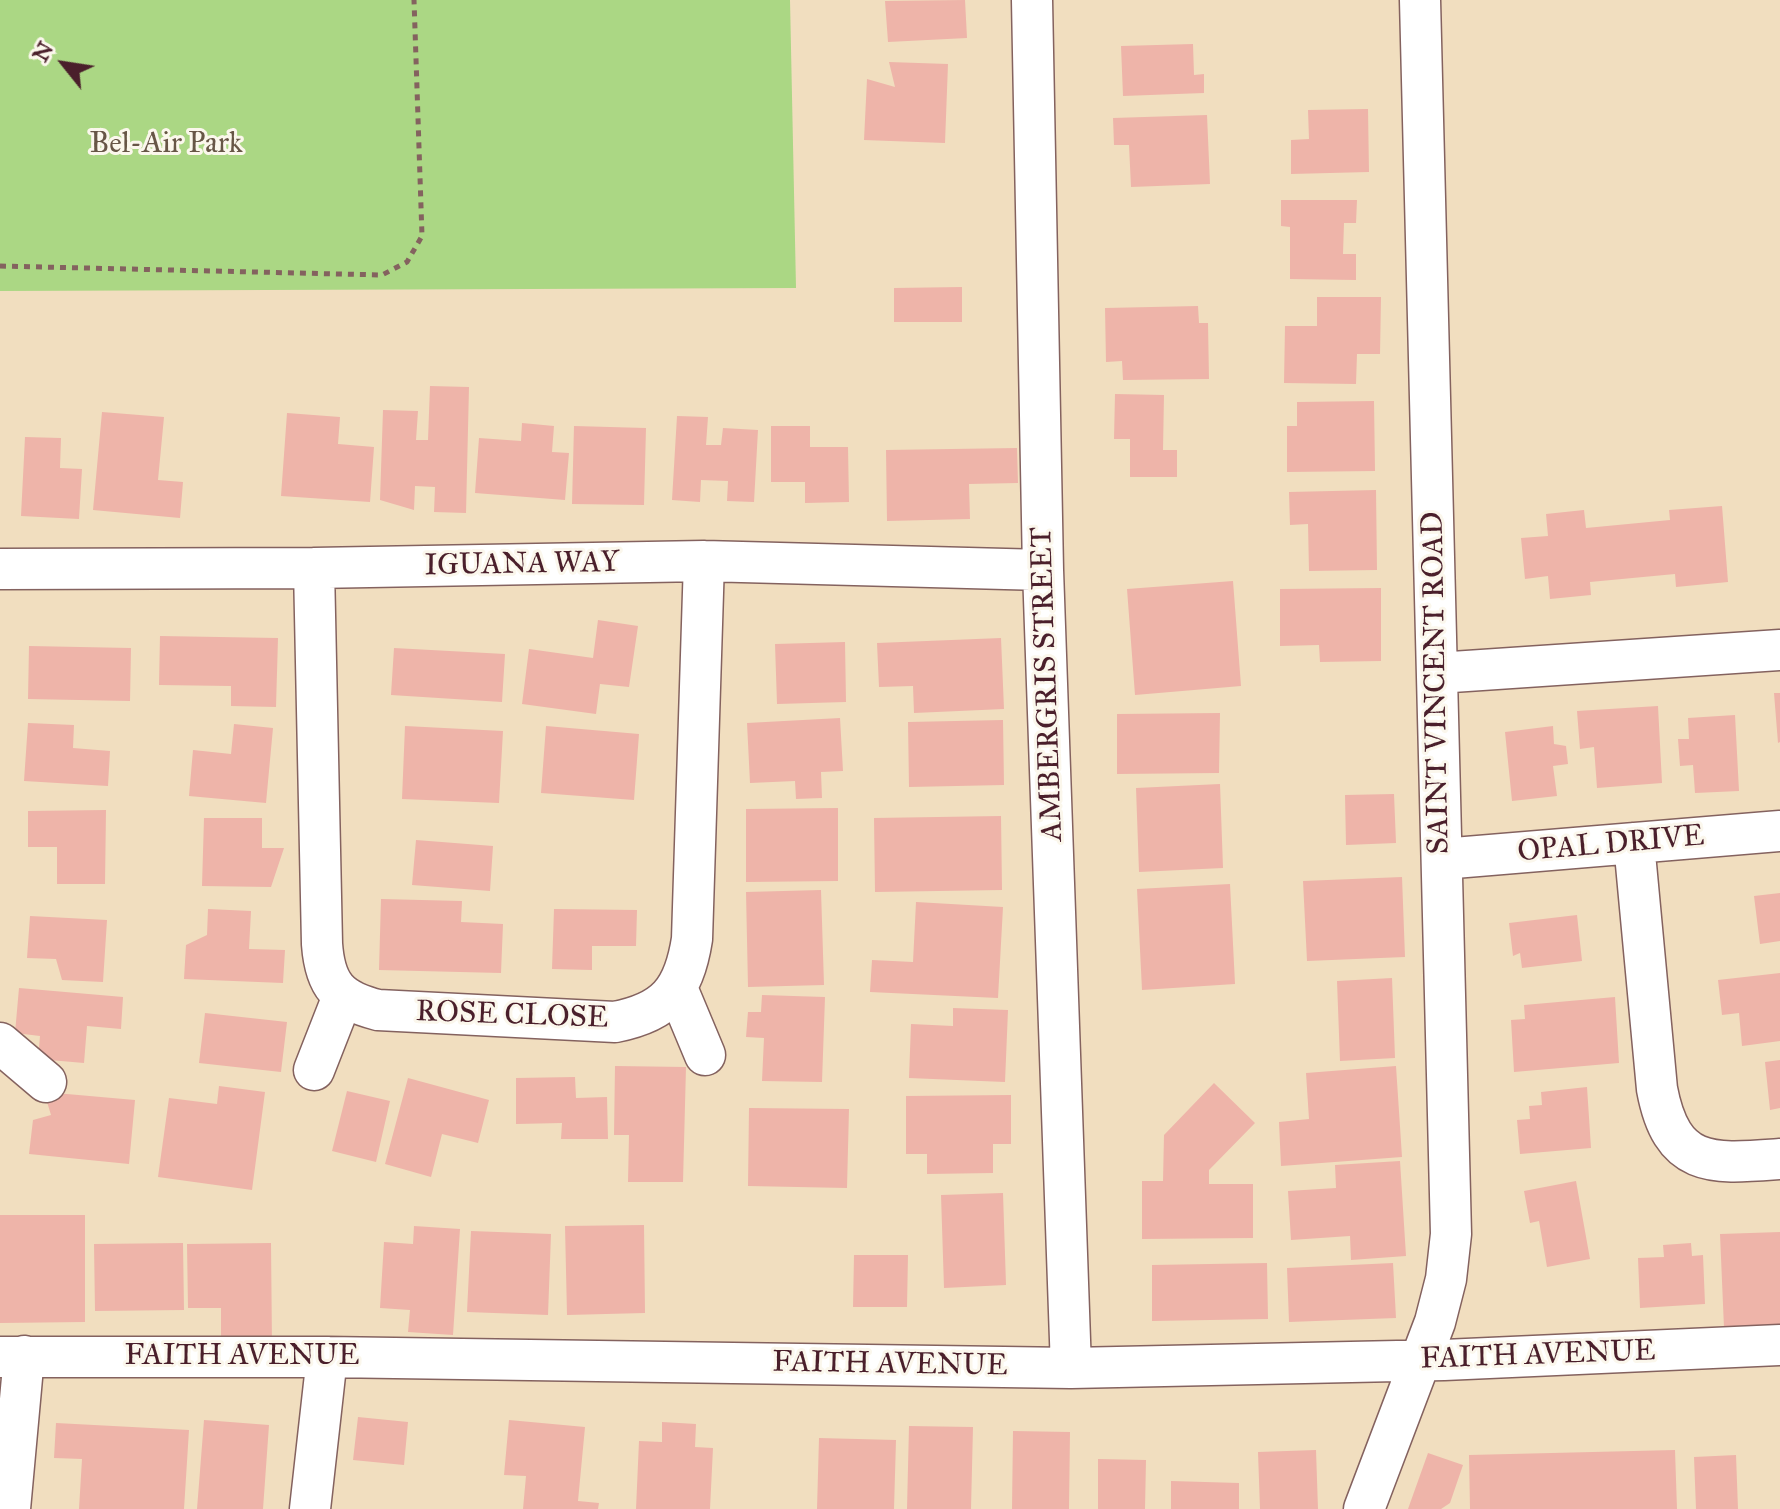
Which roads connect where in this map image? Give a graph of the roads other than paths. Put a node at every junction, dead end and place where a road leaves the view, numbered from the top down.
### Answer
1 (1032, 0) edge
2 (1420, 0) edge
3 (704, 561) junction
4 (314, 568) junction
5 (0, 569) edge
6 (1043, 570) junction
7 (1780, 650) edge
8 (1437, 673) junction
9 (1780, 831) edge
10 (1634, 843) junction
11 (1442, 859) junction
12 (677, 988) junction
13 (343, 996) junction
14 (0, 1043) edge
15 (705, 1055) dead end
16 (314, 1070) dead end
17 (46, 1082) dead end
18 (1780, 1159) edge
19 (1780, 1345) edge
20 (12, 1356) edge
21 (327, 1357) junction
22 (1420, 1361) junction
23 (1071, 1368) junction
24 (10, 1509) edge
25 (310, 1509) edge
26 (1364, 1509) edge

1 - 6 street, AMBERGRIS STREET
2 - 8 street, SAINT VINCENT ROAD
3 - 4 street, IGUANA WAY
3 - 6 street, IGUANA WAY
3 - 12 street
4 - 5 street, IGUANA WAY
4 - 13 street
6 - 23 street, AMBERGRIS STREET
7 - 8 street
8 - 11 street, SAINT VINCENT ROAD
9 - 10 street, OPAL DRIVE
10 - 11 street, OPAL DRIVE
10 - 18 street
11 - 22 street, SAINT VINCENT ROAD
12 - 13 street, ROSE CLOSE
12 - 15 street
13 - 16 street
14 - 17 street
19 - 22 street, FAITH AVENUE
20 - 21 street, FAITH AVENUE
20 - 24 street
21 - 23 street, FAITH AVENUE
21 - 25 street
22 - 23 street, FAITH AVENUE
22 - 26 street, SAINT VINCENT ROAD

